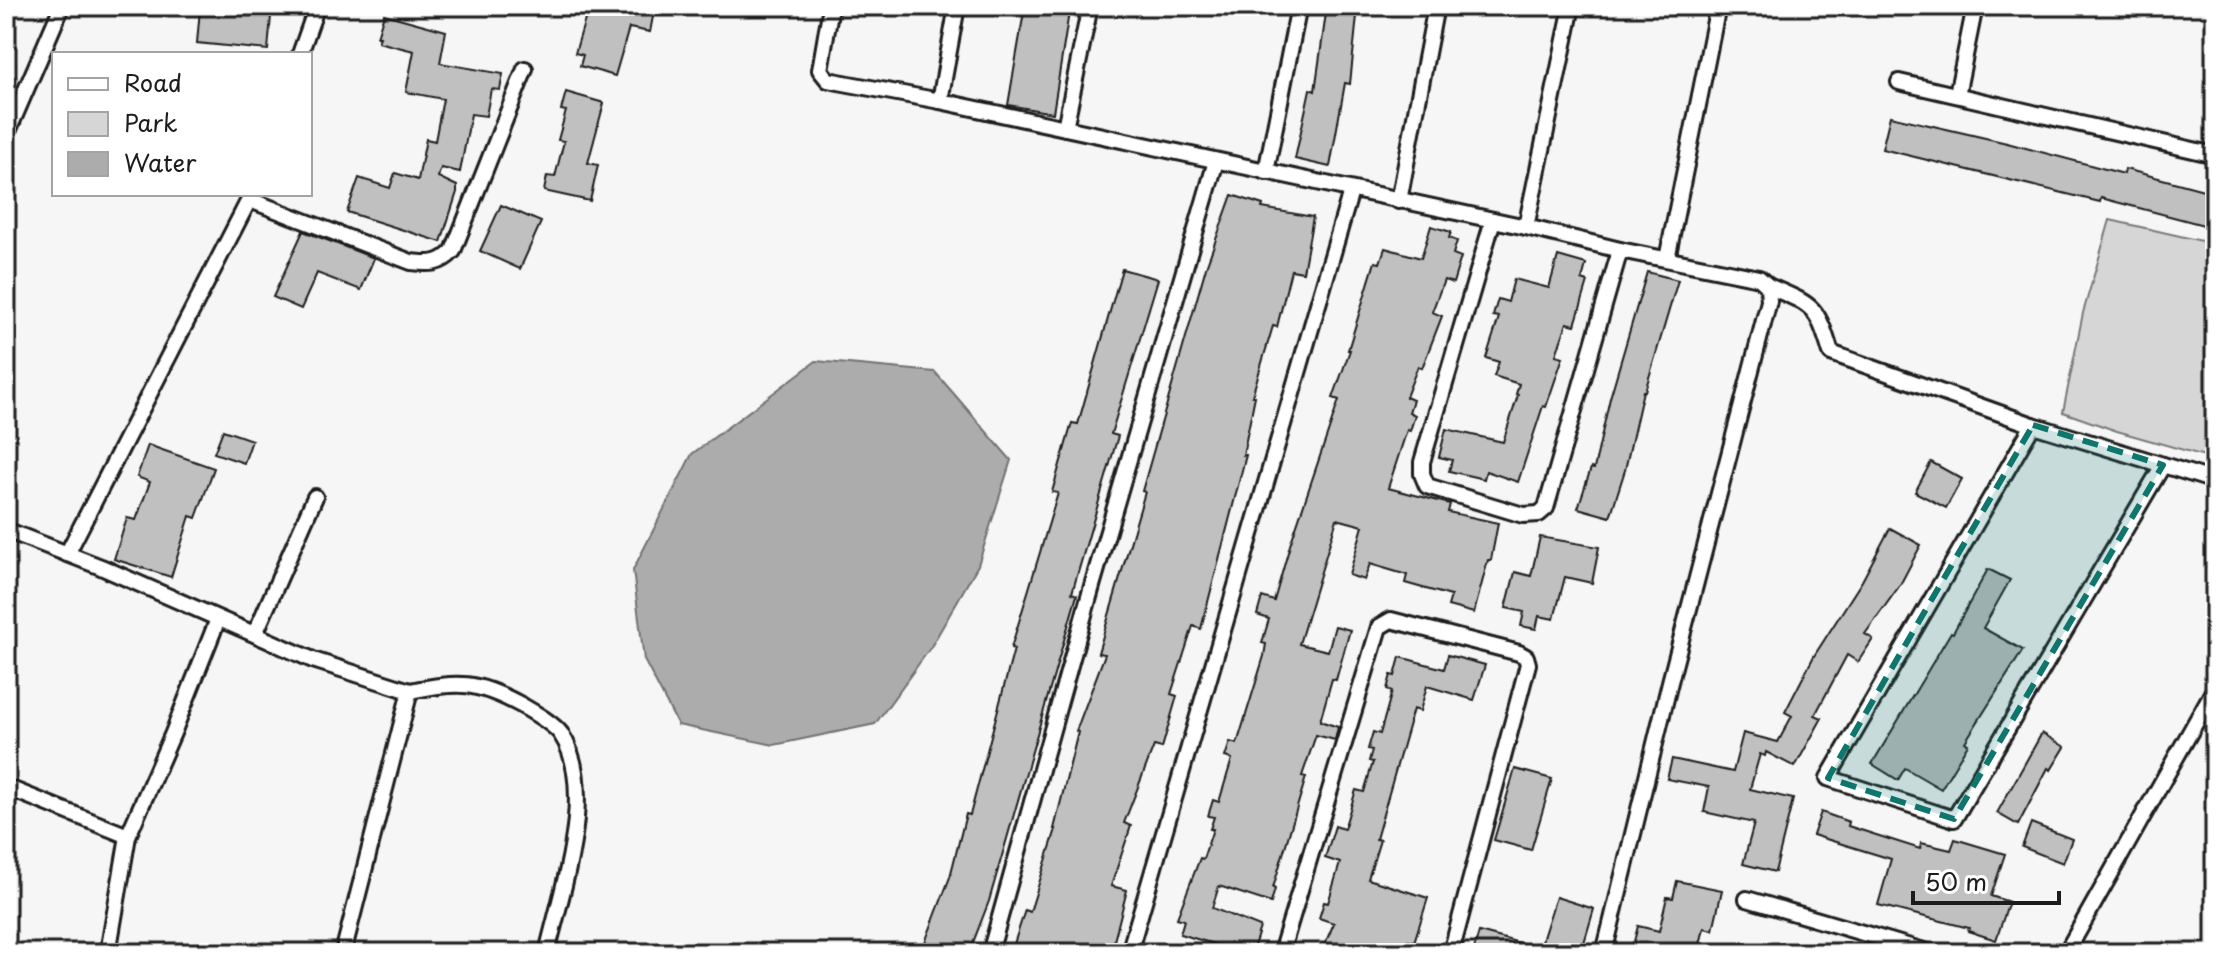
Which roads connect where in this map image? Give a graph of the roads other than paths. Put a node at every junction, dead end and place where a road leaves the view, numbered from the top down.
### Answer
1 (62, 6) edge
2 (317, 6) edge
3 (831, 6) edge
4 (957, 6) edge
5 (1090, 6) edge
6 (1299, 6) edge
7 (1436, 6) edge
8 (1572, 6) edge
9 (1718, 6) edge
10 (1975, 6) edge
11 (301, 52) edge
12 (525, 69) dead end
13 (1899, 82) dead end
14 (1957, 95) junction
15 (940, 101) junction
16 (1065, 128) junction
17 (6, 136) edge
18 (2215, 155) edge
19 (1216, 161) junction
20 (1266, 172) junction
21 (1351, 191) junction
22 (251, 197) edge
23 (1399, 201) junction
24 (1493, 220) junction
25 (1526, 227) junction
26 (1620, 250) junction
27 (1667, 259) junction
28 (1768, 286) junction
29 (2033, 425) junction
30 (2163, 465) junction
31 (2215, 481) edge
32 (315, 497) dead end
33 (6, 530) edge
34 (67, 554) junction
35 (218, 619) junction
36 (255, 634) junction
37 (2215, 688) edge
38 (410, 691) junction
39 (6, 787) edge
40 (128, 836) junction
41 (1747, 899) dead end
42 (2072, 951) edge
43 (108, 953) edge
44 (343, 953) edge
45 (547, 953) edge
46 (990, 953) edge
47 (1129, 953) edge
48 (1281, 953) edge
49 (1451, 953) edge
50 (1604, 953) edge
51 (1931, 953) edge

1 - 17 street
2 - 11 street
3 - 15 street
4 - 15 street
5 - 16 street
6 - 20 street
7 - 23 street
8 - 25 street
9 - 27 street
10 - 14 street
12 - 22 street
13 - 14 street
14 - 18 street
15 - 16 street
16 - 19 street
19 - 20 street
19 - 46 street
20 - 21 street
21 - 23 street
21 - 47 street
22 - 34 street
23 - 24 street
24 - 25 street
24 - 26 street
25 - 26 street
26 - 27 street
27 - 28 street
28 - 29 street
28 - 50 street
29 - 30 street
29 - 30 street
30 - 31 street
32 - 36 street
33 - 34 street
34 - 35 street
35 - 36 street
35 - 40 street
36 - 38 street
37 - 42 street
38 - 44 street
38 - 45 street
39 - 40 street
40 - 43 street
41 - 51 street
48 - 49 street

